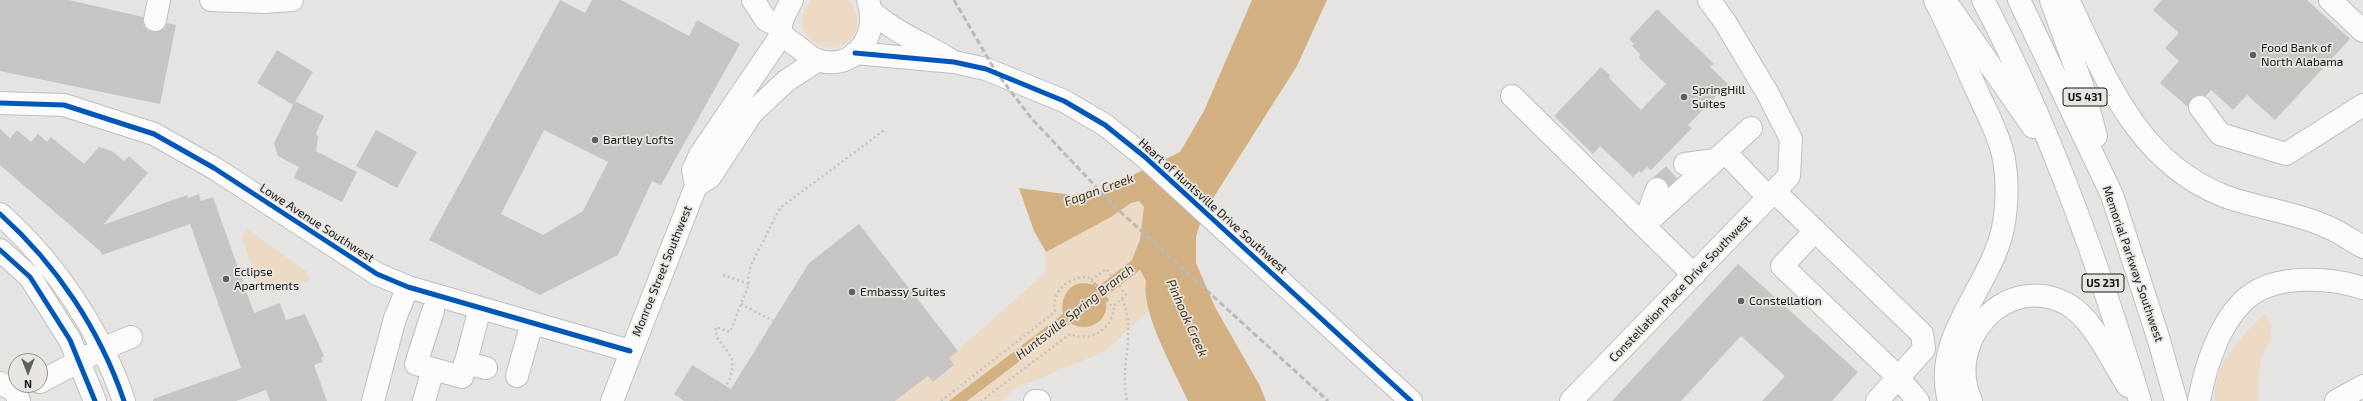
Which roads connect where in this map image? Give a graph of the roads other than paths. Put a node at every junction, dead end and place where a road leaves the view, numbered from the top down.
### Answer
1 (211, 0) edge
2 (292, 0) edge
3 (753, 0) edge
4 (792, 0) edge
5 (1708, 0) edge
6 (1935, 0) edge
7 (1945, 0) edge
8 (1983, 0) edge
9 (2019, 0) edge
10 (2051, 0) edge
11 (2068, 0) edge
12 (2330, 0) edge
13 (870, 6) edge
14 (781, 30) junction
15 (2363, 31) edge
16 (855, 53) junction
17 (818, 60) junction
18 (954, 62) junction
19 (1512, 96) dead end
20 (0, 103) edge
21 (2363, 105) edge
22 (2200, 106) dead end
23 (1751, 128) dead end
24 (1720, 156) junction
25 (1685, 164) tunnel mouth
26 (2061, 168) junction
27 (696, 186) junction
28 (1777, 188) junction
29 (1657, 189) tunnel mouth
30 (2112, 195) junction
31 (0, 214) edge
32 (1644, 225) junction
33 (1815, 230) junction
34 (2363, 247) edge
35 (0, 250) edge
36 (1694, 274) junction
37 (408, 287) junction
38 (2363, 288) edge
39 (480, 308) junction
40 (433, 311) dead end
41 (532, 323) junction
42 (131, 337) dead end
43 (102, 349) junction
44 (630, 351) junction
45 (80, 361) junction
46 (465, 363) junction
47 (486, 368) dead end
48 (433, 369) junction
49 (517, 376) dead end
50 (1898, 377) junction
51 (48, 378) edge
52 (0, 383) edge
53 (2363, 386) edge
54 (18, 399) edge
55 (95, 401) edge
56 (124, 401) edge
57 (373, 401) edge
58 (424, 401) edge
59 (612, 401) edge
60 (1036, 401) edge
61 (1039, 401) edge
62 (1411, 401) edge
63 (1571, 401) edge
64 (1877, 401) edge
65 (1918, 401) edge
66 (1949, 401) edge
67 (1970, 401) edge
68 (2137, 401) edge
69 (2140, 401) edge
70 (2176, 401) edge
71 (2199, 401) edge
72 (2336, 401) edge

1 - 2 main road
3 - 14 main road
4 - 14 main road, Monroe Street Southwest
5 - 28 main road
6 - 66 main road
7 - 26 main road
8 - 26 main road, US 231
9 - 30 main road, Memorial Parkway Southwest / US 231
10 - 30 main road, US 431
11 - 34 main road
12 - 15 main road
13 - 16 main road
13 - 18 main road, Heart of Huntsville Drive Southwest
14 - 17 main road
14 - 27 main road, Monroe Street Southwest
16 - 17 main road
16 - 18 main road, Heart of Huntsville Drive Southwest
17 - 27 main road
18 - 62 main road, Heart of Huntsville Drive Southwest
19 - 32 main road
20 - 37 main road, Lowe Avenue Southwest
21 - 22 main road
23 - 24 main road
24 - 25 main road
24 - 28 main road
24 - 32 main road
26 - 69 main road, US 231
27 - 44 main road, Monroe Street Southwest
28 - 33 main road
28 - 36 main road, Constellation Place Drive Southwest
29 - 32 main road
30 - 70 main road, Memorial Parkway Southwest / US 231
31 - 43 main road
32 - 36 main road
33 - 50 main road
33 - 50 main road
35 - 45 main road
36 - 63 main road, Constellation Place Drive Southwest
37 - 39 main road, Lowe Avenue Southwest
37 - 57 main road
38 - 71 main road
39 - 41 main road, Lowe Avenue Southwest
39 - 46 main road
40 - 48 main road
41 - 44 main road, Lowe Avenue Southwest
41 - 49 main road
42 - 43 main road
43 - 45 main road
43 - 56 main road
44 - 59 main road, Monroe Street Southwest
45 - 51 main road
45 - 55 main road
46 - 47 main road
46 - 48 main road
48 - 58 main road
50 - 64 main road
50 - 65 main road
52 - 54 main road
53 - 72 main road
60 - 61 main road
67 - 68 main road

